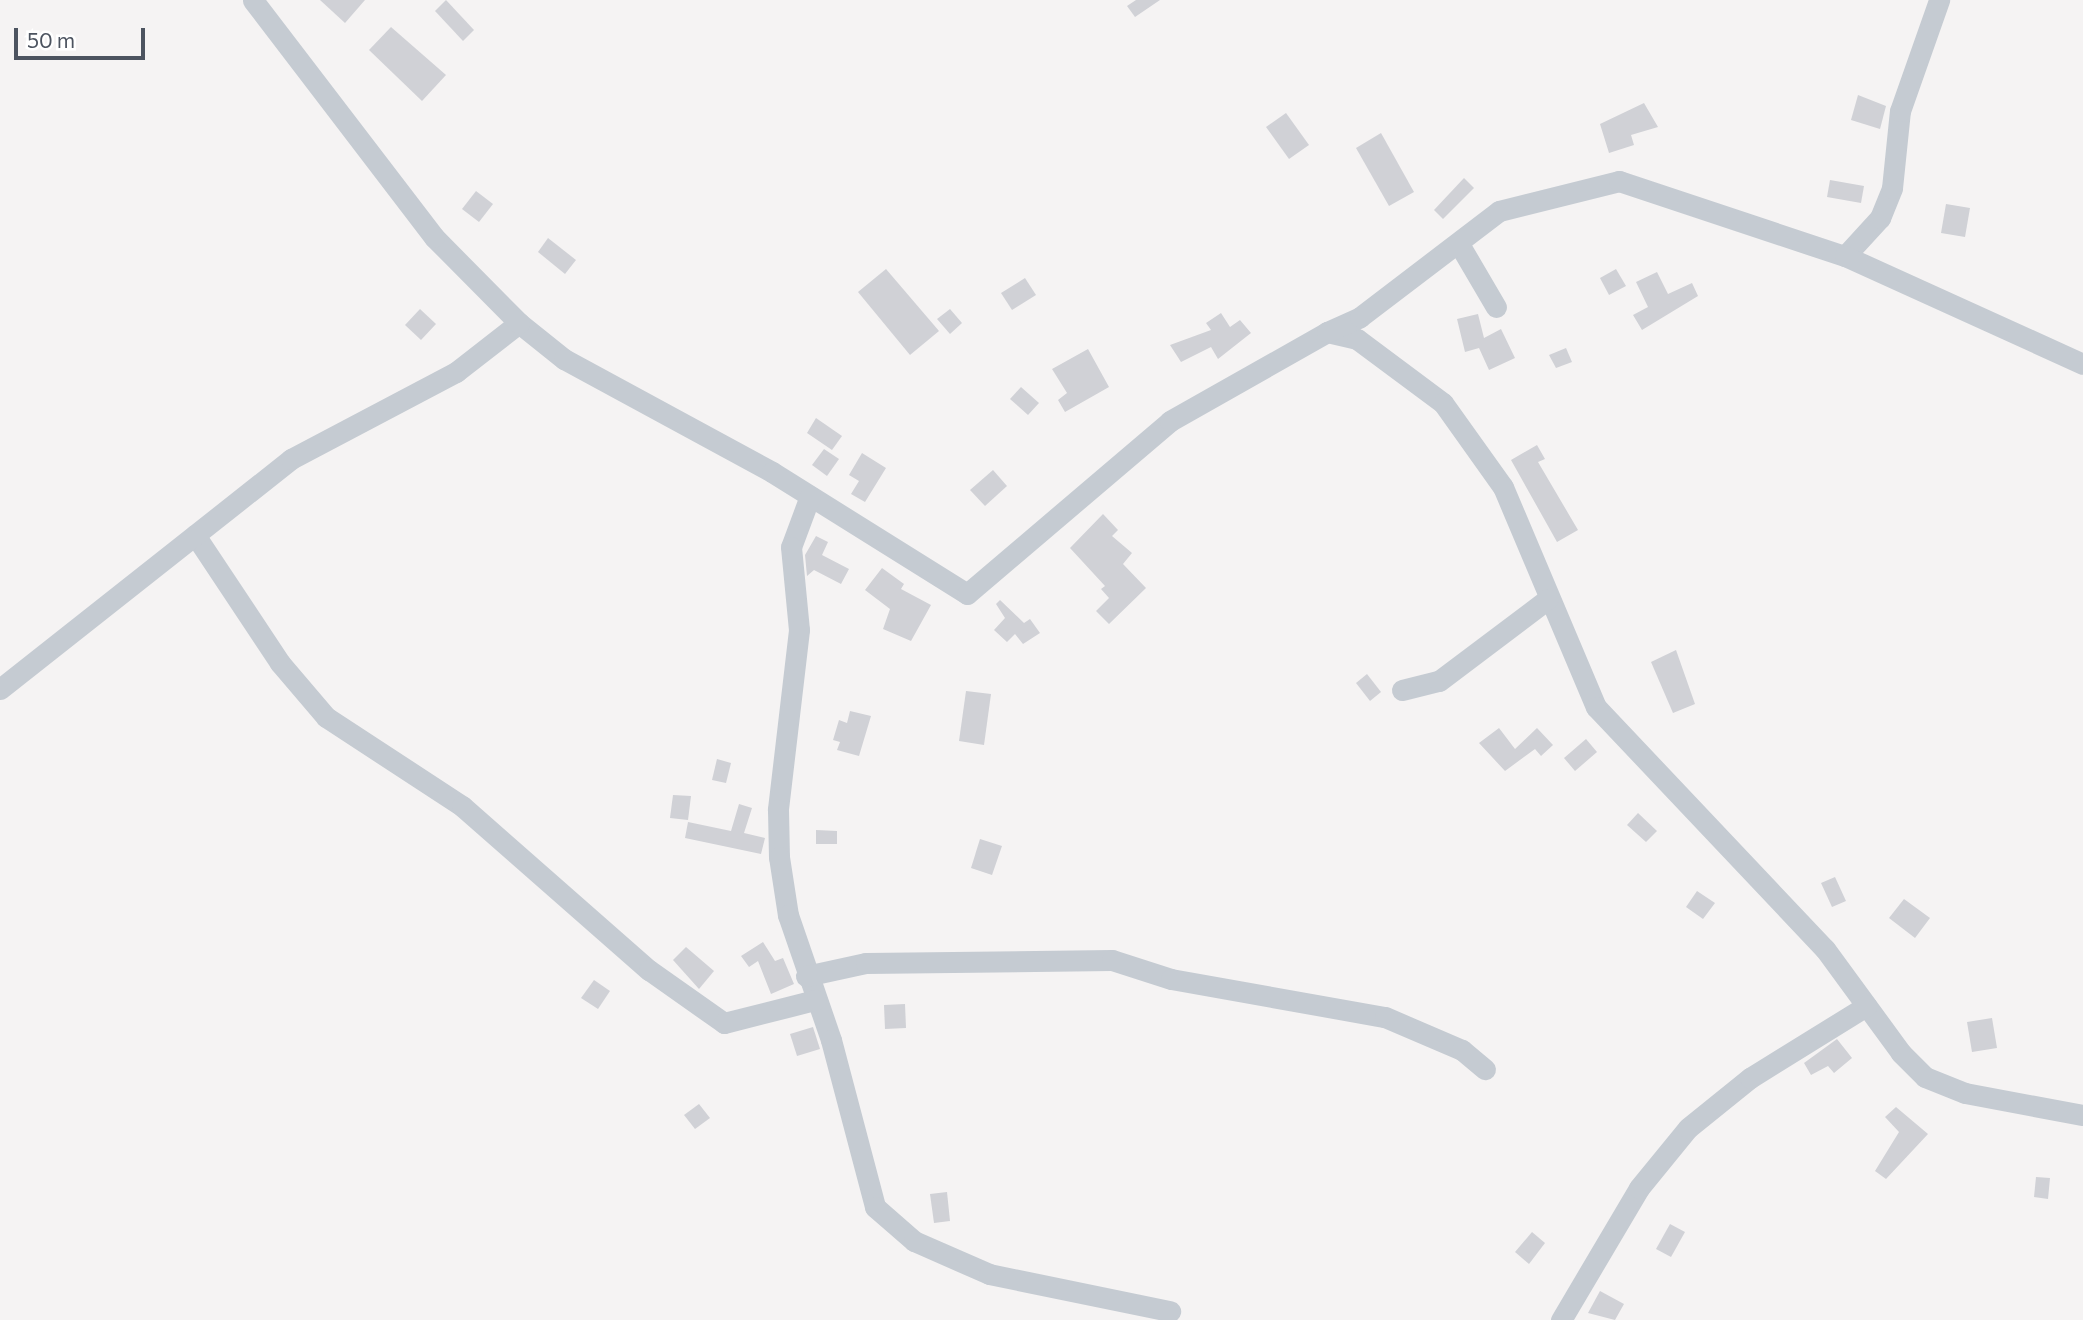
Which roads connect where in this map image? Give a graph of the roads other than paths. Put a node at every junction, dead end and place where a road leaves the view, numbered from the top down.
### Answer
1 (253, 0) edge
2 (1939, 0) edge
3 (1459, 244) junction
4 (1846, 256) junction
5 (1496, 307) dead end
6 (519, 323) junction
7 (1327, 332) junction
8 (2083, 364) edge
9 (810, 496) junction
10 (195, 535) junction
11 (1548, 599) junction
12 (0, 689) edge
13 (1402, 690) dead end
14 (806, 976) junction
15 (815, 1000) junction
16 (1867, 1006) junction
17 (1485, 1069) dead end
18 (2083, 1115) edge
19 (1174, 1315) edge
20 (1561, 1320) edge

1 - 6 street
2 - 4 street
3 - 4 street
3 - 5 street
3 - 7 street
4 - 8 street
6 - 9 street
6 - 10 street
7 - 9 street
7 - 11 street
9 - 14 street
10 - 12 street
10 - 15 street
11 - 13 street
11 - 16 street
14 - 15 street
14 - 17 street
15 - 19 street
16 - 18 street
16 - 20 street

